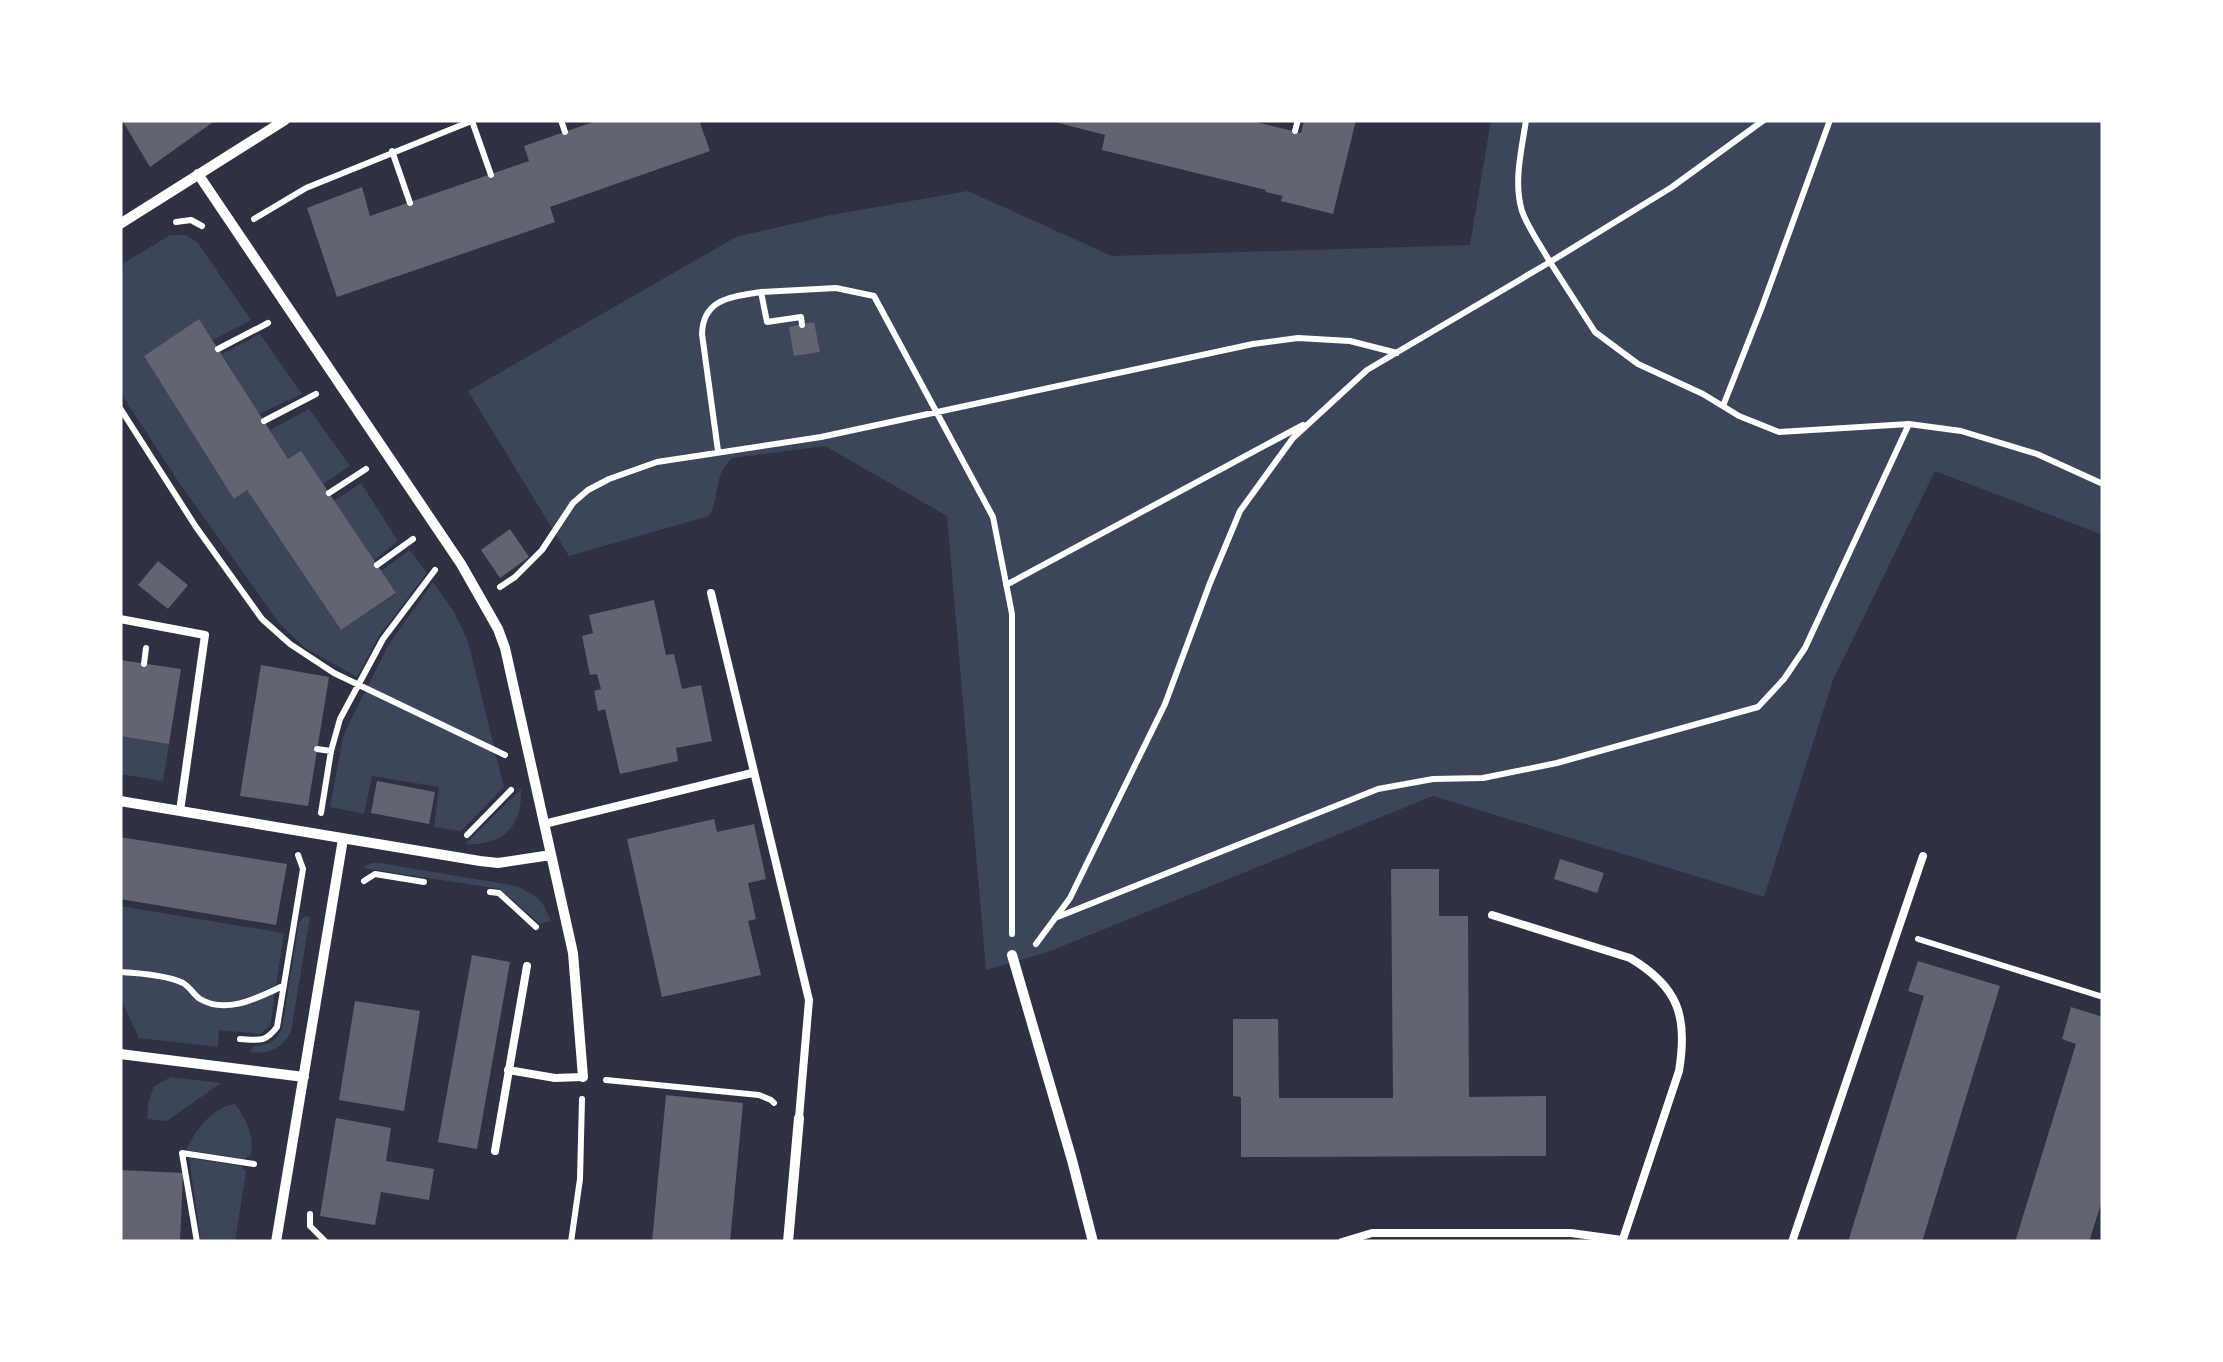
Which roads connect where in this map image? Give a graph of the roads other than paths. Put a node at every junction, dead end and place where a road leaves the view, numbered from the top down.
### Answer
1 (285, 120) edge
2 (198, 174) junction
3 (120, 224) edge
4 (710, 593) dead end
5 (120, 619) edge
6 (752, 773) junction
7 (120, 802) edge
8 (180, 811) junction
9 (544, 824) junction
10 (344, 839) junction
11 (552, 856) junction
12 (1923, 856) dead end
13 (1492, 916) dead end
14 (1012, 955) road end
15 (527, 966) dead end
16 (120, 1054) edge
17 (508, 1070) junction
18 (304, 1076) junction
19 (583, 1076) joint
20 (798, 1118) joint
21 (495, 1151) dead end
22 (1622, 1241) edge
23 (276, 1242) edge
24 (788, 1242) edge
25 (1093, 1242) edge
26 (1342, 1242) edge
27 (1792, 1242) edge

1 - 2 street
2 - 3 street
2 - 9 street
4 - 6 lane
5 - 8 lane
6 - 9 lane
6 - 20 lane
7 - 8 street
8 - 10 street
9 - 11 street
10 - 11 street
10 - 18 street
11 - 19 street
12 - 27 lane
13 - 22 lane
14 - 25 street
15 - 17 lane
16 - 18 street
17 - 19 lane
17 - 21 lane
18 - 23 street
20 - 24 street
22 - 26 lane

